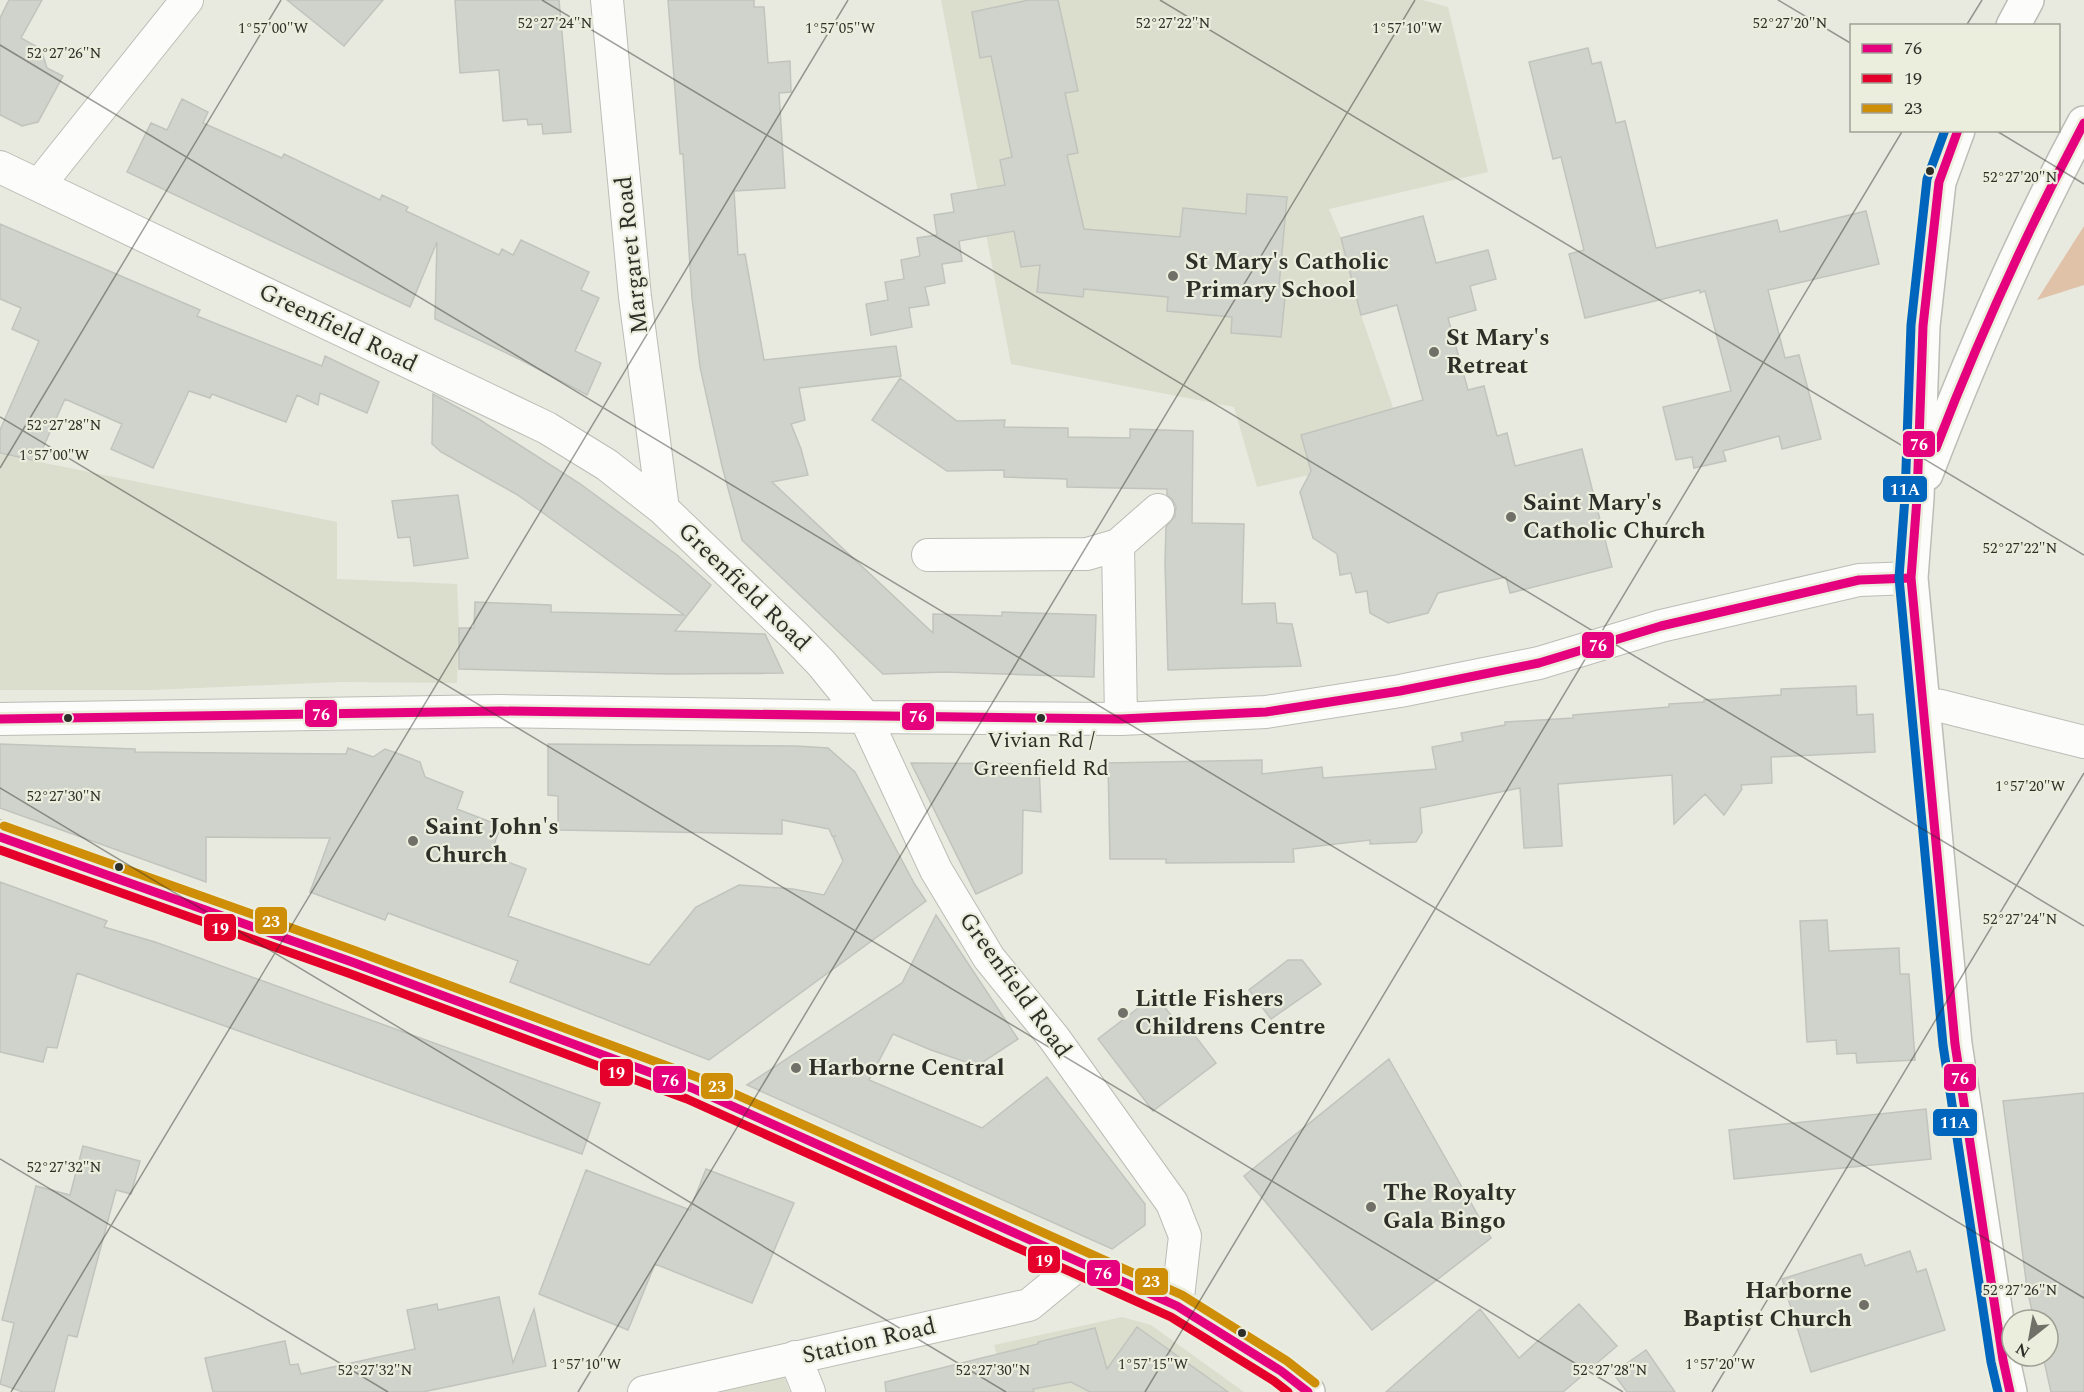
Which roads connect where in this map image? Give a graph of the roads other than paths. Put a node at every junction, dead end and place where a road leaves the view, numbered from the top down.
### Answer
1 (187, 0) edge
2 (608, 0) edge
3 (2027, 0) edge
4 (2014, 24) edge
5 (2084, 123) edge
6 (1957, 132) edge
7 (0, 167) edge
8 (39, 185) junction
9 (1917, 498) junction
10 (663, 509) junction
11 (1158, 510) dead end
12 (1118, 545) junction
13 (928, 555) dead end
14 (1911, 578) junction
15 (1923, 704) junction
16 (865, 717) junction
17 (1120, 718) junction
18 (0, 719) edge
19 (2084, 742) edge
20 (0, 837) edge
21 (1080, 1263) junction
22 (1177, 1306) junction
23 (795, 1358) junction
24 (644, 1392) edge
25 (809, 1392) edge
26 (1308, 1392) edge
27 (2010, 1392) edge

1 - 8 street
2 - 10 street, Margaret Road
3 - 4 main road
5 - 9 main road
6 - 9 main road
7 - 8 street, Greenfield Road
8 - 10 street, Greenfield Road
9 - 14 main road
10 - 16 street, Greenfield Road
11 - 12 street
12 - 13 street
12 - 17 street
14 - 15 main road
14 - 17 street
15 - 19 street
15 - 27 main road
16 - 17 street
16 - 18 street
16 - 22 street, Greenfield Road
20 - 21 main road
21 - 22 main road
21 - 23 street, Station Road
22 - 26 main road
23 - 24 street, Station Road
23 - 25 street

